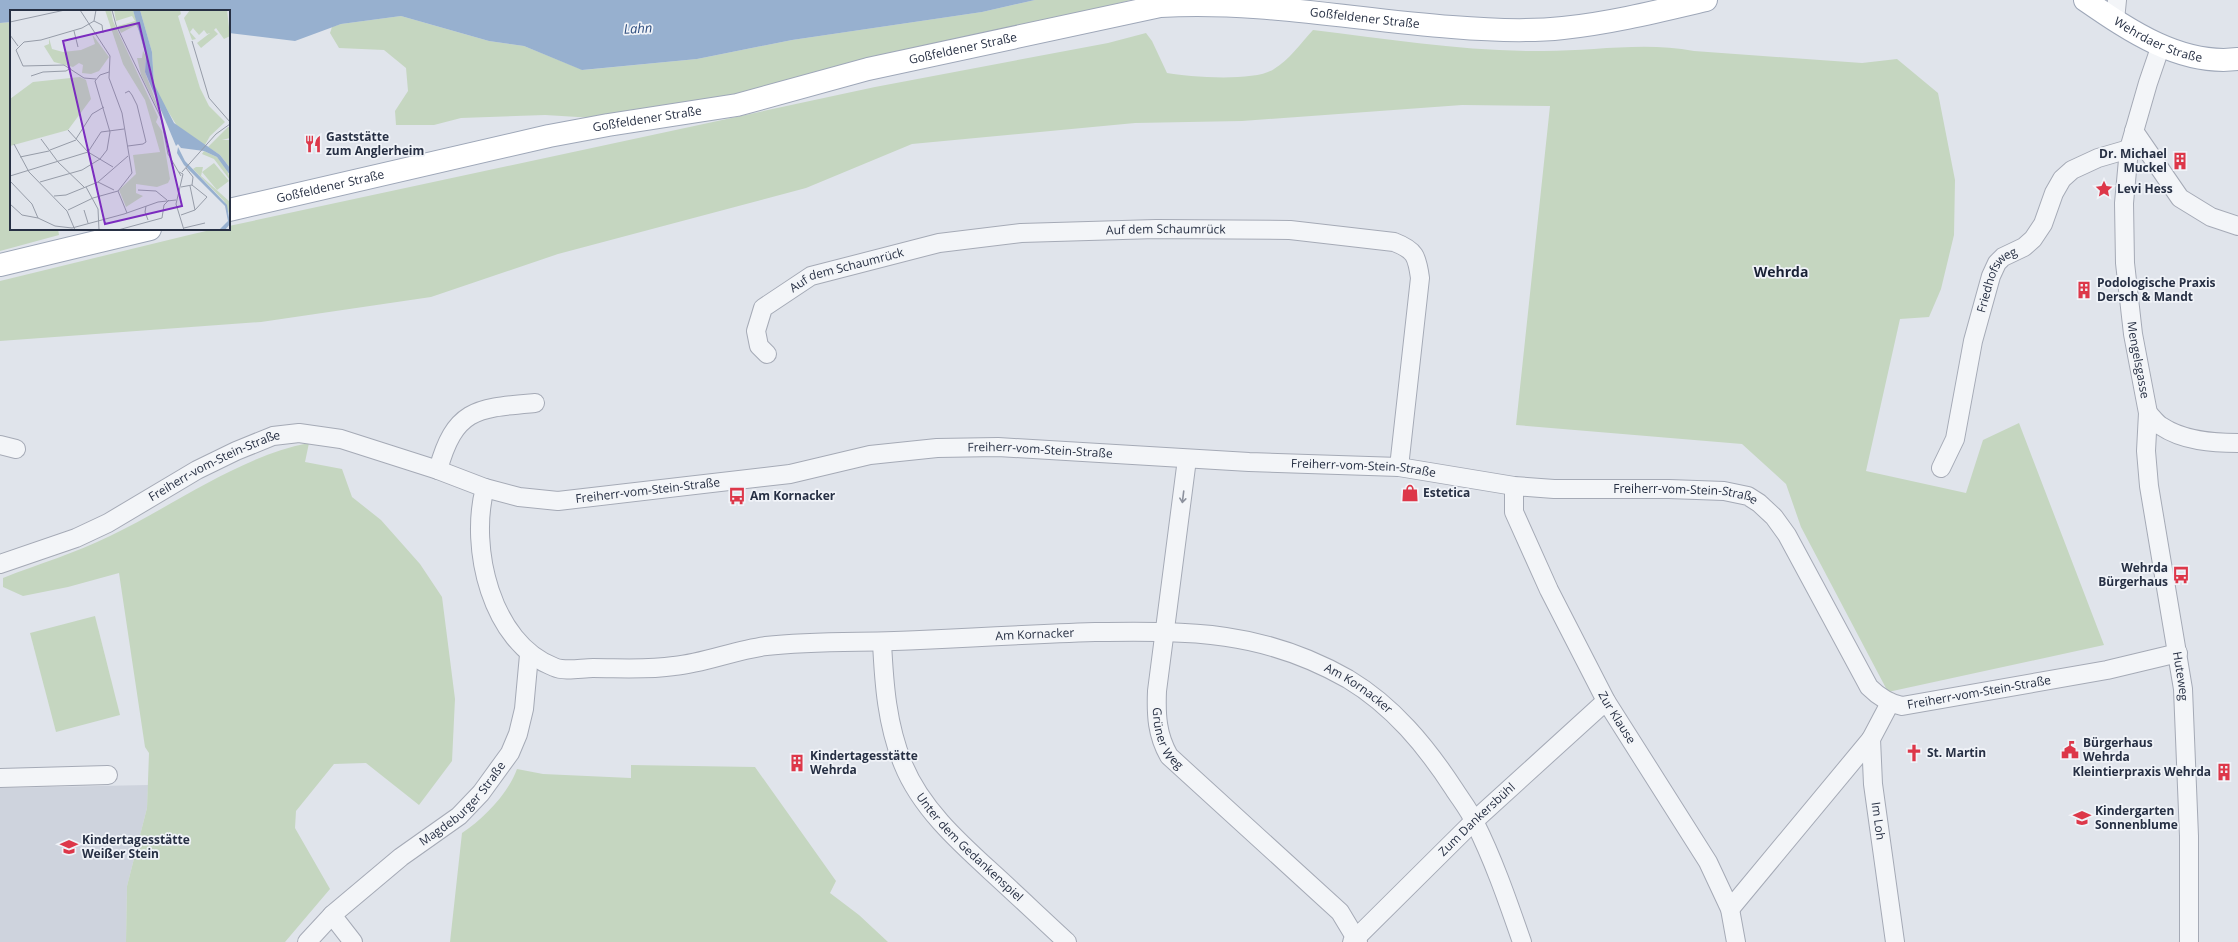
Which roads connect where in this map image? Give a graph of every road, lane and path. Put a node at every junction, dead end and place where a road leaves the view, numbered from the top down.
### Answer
1 (1706, 0) edge
2 (2085, 0) edge
3 (2116, 10) edge
4 (2161, 45) junction
5 (2238, 59) edge
6 (2134, 130) junction
7 (2129, 149) junction
8 (230, 210) edge
9 (2238, 226) edge
10 (146, 230) edge
11 (0, 265) edge
12 (767, 354) dead end
13 (535, 403) dead end
14 (2148, 413) junction
15 (2238, 442) edge
16 (1187, 459) junction
17 (1399, 467) junction
18 (1941, 468) dead end
19 (438, 470) junction
20 (1514, 486) junction
21 (485, 488) junction
22 (0, 564) edge
23 (1166, 631) junction
24 (882, 642) junction
25 (2178, 653) junction
26 (529, 655) junction
27 (1606, 701) junction
28 (1890, 703) junction
29 (1871, 740) junction
30 (108, 775) dead end
31 (0, 778) edge
32 (1474, 821) junction
33 (1730, 909) junction
34 (332, 915) junction
35 (1356, 941) edge
36 (307, 942) edge
37 (353, 942) edge
38 (1067, 942) edge
39 (1522, 942) edge
40 (1736, 942) edge
41 (1895, 942) edge
42 (2189, 942) edge

1 - 8 main road, Goßfeldener Straße
2 - 3 main road, Wehrdaer Straße
3 - 4 main road, Wehrdaer Straße
4 - 5 main road, Wehrdaer Straße
4 - 6 street, Mengelsgasse
6 - 7 street, Mengelsgasse
6 - 9 street
7 - 14 street, Mengelsgasse
7 - 18 street, Friedhofsweg
10 - 11 main road
12 - 17 street, Auf dem Schaumrück
13 - 19 street
14 - 15 street, Mengelsgasse
14 - 25 street, Huteweg
16 - 17 street, Freiherr-vom-Stein-Straße
16 - 21 street, Freiherr-vom-Stein-Straße
16 -> 23 street, Grüner Weg
17 - 20 street, Freiherr-vom-Stein-Straße
19 - 21 street, Freiherr-vom-Stein-Straße
19 - 22 street, Freiherr-vom-Stein-Straße
20 - 27 street, Zur Klause
20 - 28 street, Freiherr-vom-Stein-Straße
21 - 26 street, Am Kornacker
23 - 24 street, Am Kornacker
23 - 32 street, Am Kornacker
23 - 35 street, Grüner Weg
24 - 26 street, Am Kornacker
24 - 38 street, Unter dem Gedankenspiel
25 - 28 street, Freiherr-vom-Stein-Straße
25 - 42 street, Huteweg
26 - 34 street, Magdeburger Straße
27 - 32 street, Zum Dankersbühl
27 - 33 street, Zur Klause
28 - 29 street, Im Loh
29 - 33 street
29 - 41 street, Im Loh
30 - 31 street
32 - 35 street, Zum Dankersbühl
32 - 39 street, Am Kornacker
33 - 40 street, Zur Klause
34 - 36 street, Magdeburger Straße
34 - 37 street

